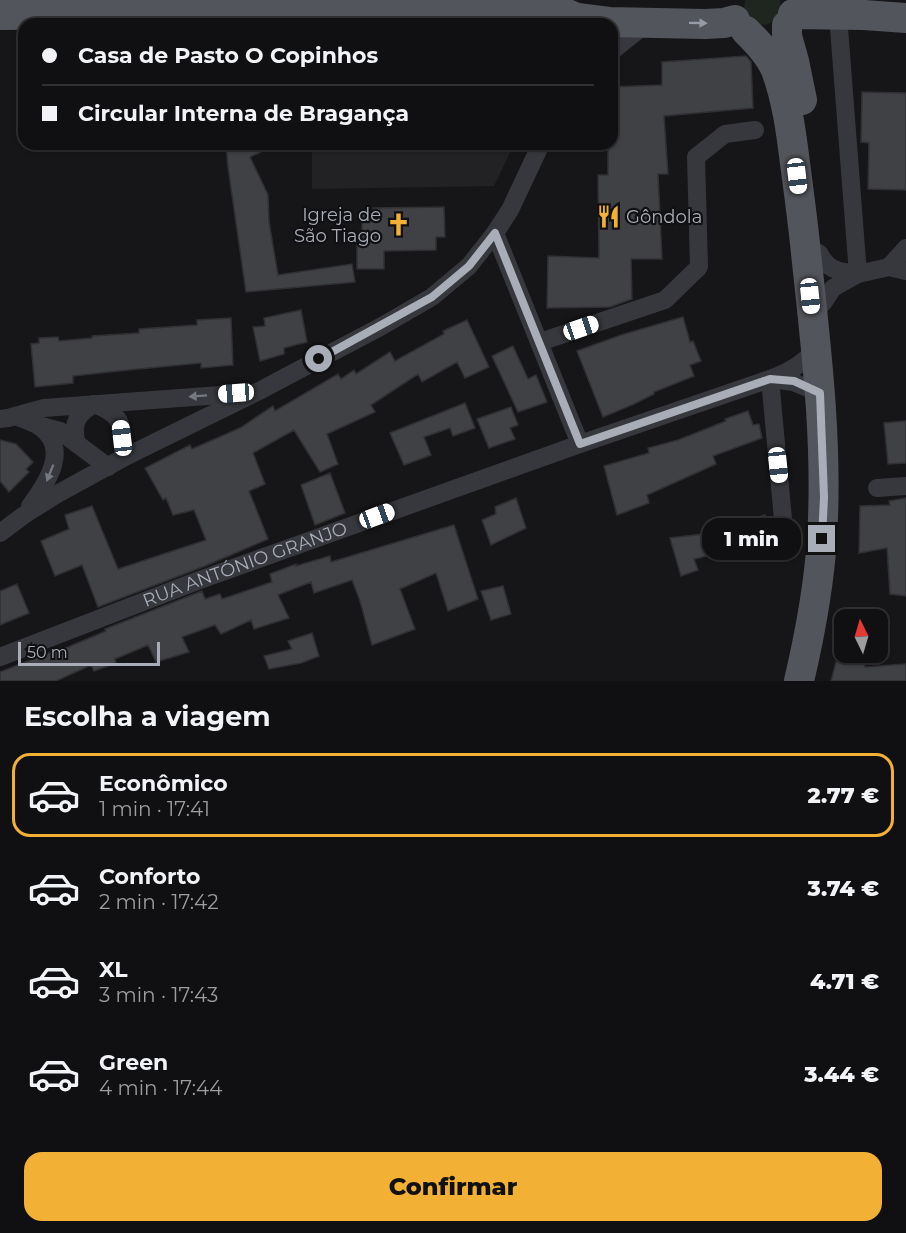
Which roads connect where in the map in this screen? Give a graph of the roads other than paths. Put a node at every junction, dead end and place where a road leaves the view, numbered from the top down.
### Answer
1 (868, 0) edge
2 (906, 2) edge
3 (445, 6) edge
4 (566, 11) edge
5 (791, 13) edge
6 (0, 15) edge
7 (838, 15) junction
8 (738, 17) edge
9 (906, 18) edge
10 (618, 21) edge
11 (659, 22) junction
12 (618, 46) edge
13 (755, 130) dead end
14 (538, 150) edge
15 (495, 233) junction
16 (906, 248) edge
17 (819, 253) junction
18 (898, 269) edge
19 (858, 274) junction
20 (823, 303) junction
21 (540, 342) junction
22 (816, 350) junction
23 (770, 379) junction
24 (256, 392) junction
25 (820, 393) junction
26 (94, 404) junction
27 (8, 417) edge
28 (38, 425) junction
29 (77, 444) junction
30 (580, 444) junction
31 (115, 463) junction
32 (906, 486) edge
33 (877, 488) dead end
34 (24, 515) junction
35 (0, 533) edge
36 (786, 551) dead end
37 (0, 657) edge
38 (799, 681) edge
39 (812, 681) edge

1 - 2 main road
3 - 4 main road
3 - 6 main road
5 - 7 main road
5 - 8 main road
5 - 17 main road
7 - 9 main road
7 - 19 street
11 -> 8 main road
8 - 22 main road
10 - 11 main road
11 - 12 street
13 - 21 street
14 - 15 street
15 - 21 street
15 - 24 street
16 - 18 street
17 - 19 street
17 - 20 main road
18 - 19 street
19 - 20 street
20 - 39 main road
21 - 30 street
22 - 23 street, RUA ANTÓNIO GRANJO
22 - 25 main road
23 - 25 street
23 - 30 street, RUA ANTÓNIO GRANJO
23 - 36 street
24 -> 26 street
24 - 31 street
25 - 38 main road
26 - 27 street
26 - 29 street
26 - 31 street
27 - 28 street
28 - 29 street
28 -> 34 street
29 - 31 street
30 - 37 street, RUA ANTÓNIO GRANJO
31 - 34 street
32 - 33 street
34 - 35 street

